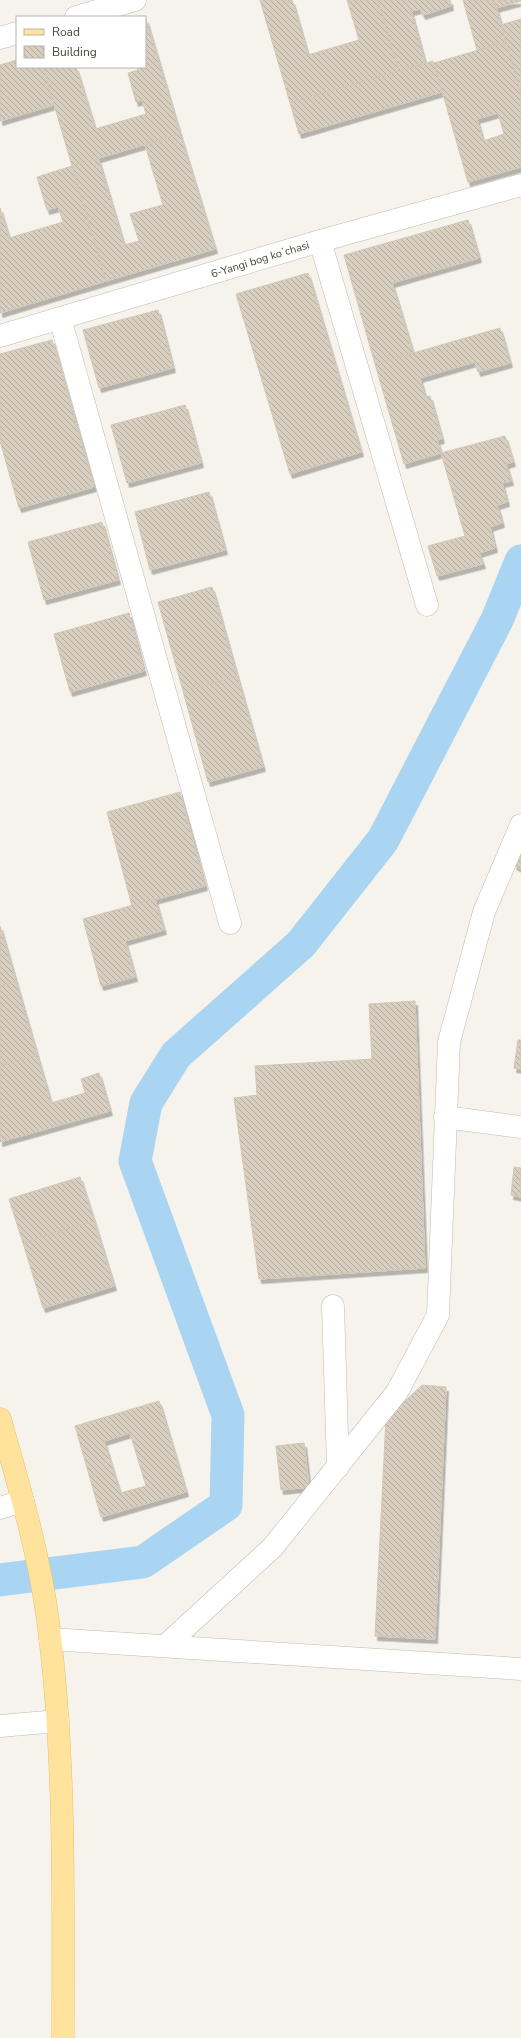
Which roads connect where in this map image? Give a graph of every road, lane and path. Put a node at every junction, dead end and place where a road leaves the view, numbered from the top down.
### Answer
1 (135, 0) edge
2 (80, 10) edge
3 (16, 33) edge
4 (0, 38) edge
5 (521, 185) edge
6 (320, 241) junction
7 (60, 318) junction
8 (0, 336) edge
9 (427, 605) dead end
10 (521, 825) edge
11 (230, 923) dead end
12 (445, 1117) junction
13 (521, 1128) edge
14 (333, 1306) dead end
15 (0, 1420) edge
16 (338, 1466) junction
17 (0, 1508) edge
18 (25, 1510) junction
19 (49, 1629) junction
20 (165, 1646) junction
21 (521, 1669) edge
22 (58, 1721) junction
23 (0, 1726) edge
24 (63, 2038) edge

1 - 2 street
3 - 4 street
5 - 6 street, 6-Yangi bog koʼchasi
6 - 7 street, 6-Yangi bog koʼchasi
6 - 9 street
7 - 8 street, 6-Yangi bog koʼchasi
7 - 11 street
10 - 12 street
12 - 13 street
12 - 16 street
14 - 16 street
15 - 18 main road
16 - 20 street
17 - 18 street
18 - 19 main road
19 - 20 street
19 - 22 main road
20 - 21 street
22 - 23 street
22 - 24 main road

